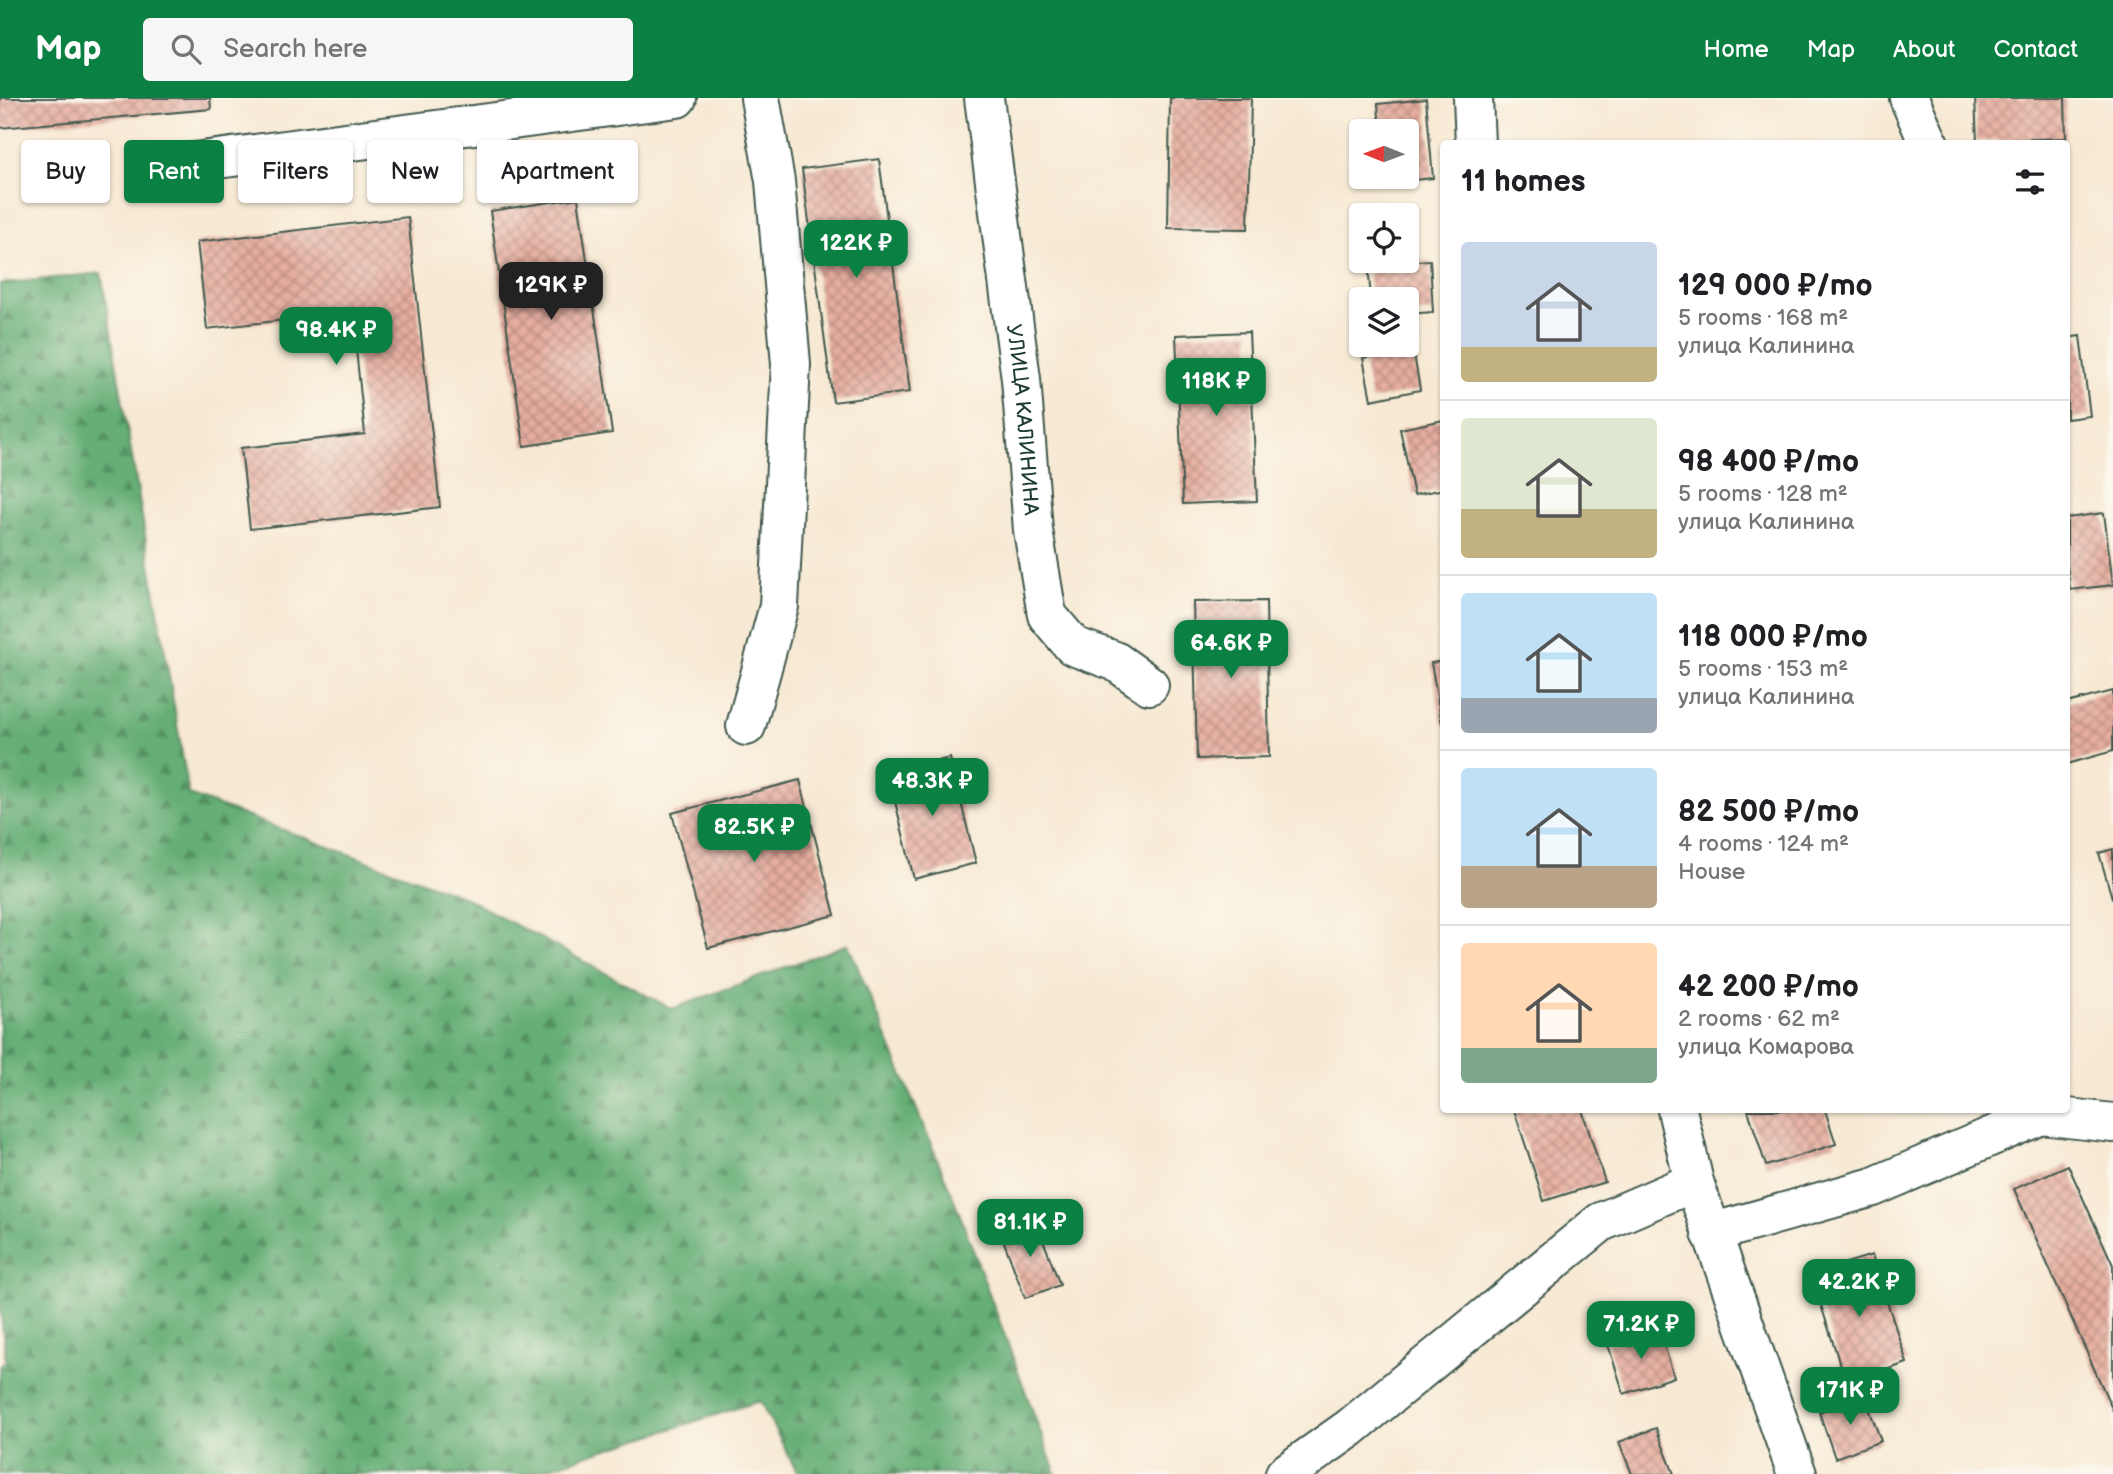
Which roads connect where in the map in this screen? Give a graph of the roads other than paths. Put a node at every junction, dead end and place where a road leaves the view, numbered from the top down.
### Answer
1 (677, 98) edge
2 (760, 98) edge
3 (984, 98) edge
4 (1473, 98) edge
5 (1909, 98) edge
6 (1475, 140) edge
7 (1927, 140) edge
8 (224, 158) edge
9 (1149, 685) dead end
10 (746, 726) dead end
11 (1678, 1113) edge
12 (2113, 1123) edge
13 (1695, 1182) junction
14 (1711, 1233) junction
15 (1285, 1474) edge
16 (1797, 1474) edge

1 - 8 street
2 - 10 street
3 - 9 street, УЛИЦА КАЛИНИНА
4 - 6 street
5 - 7 street
11 - 13 street
12 - 14 street
13 - 14 street
13 - 15 street
14 - 16 street

